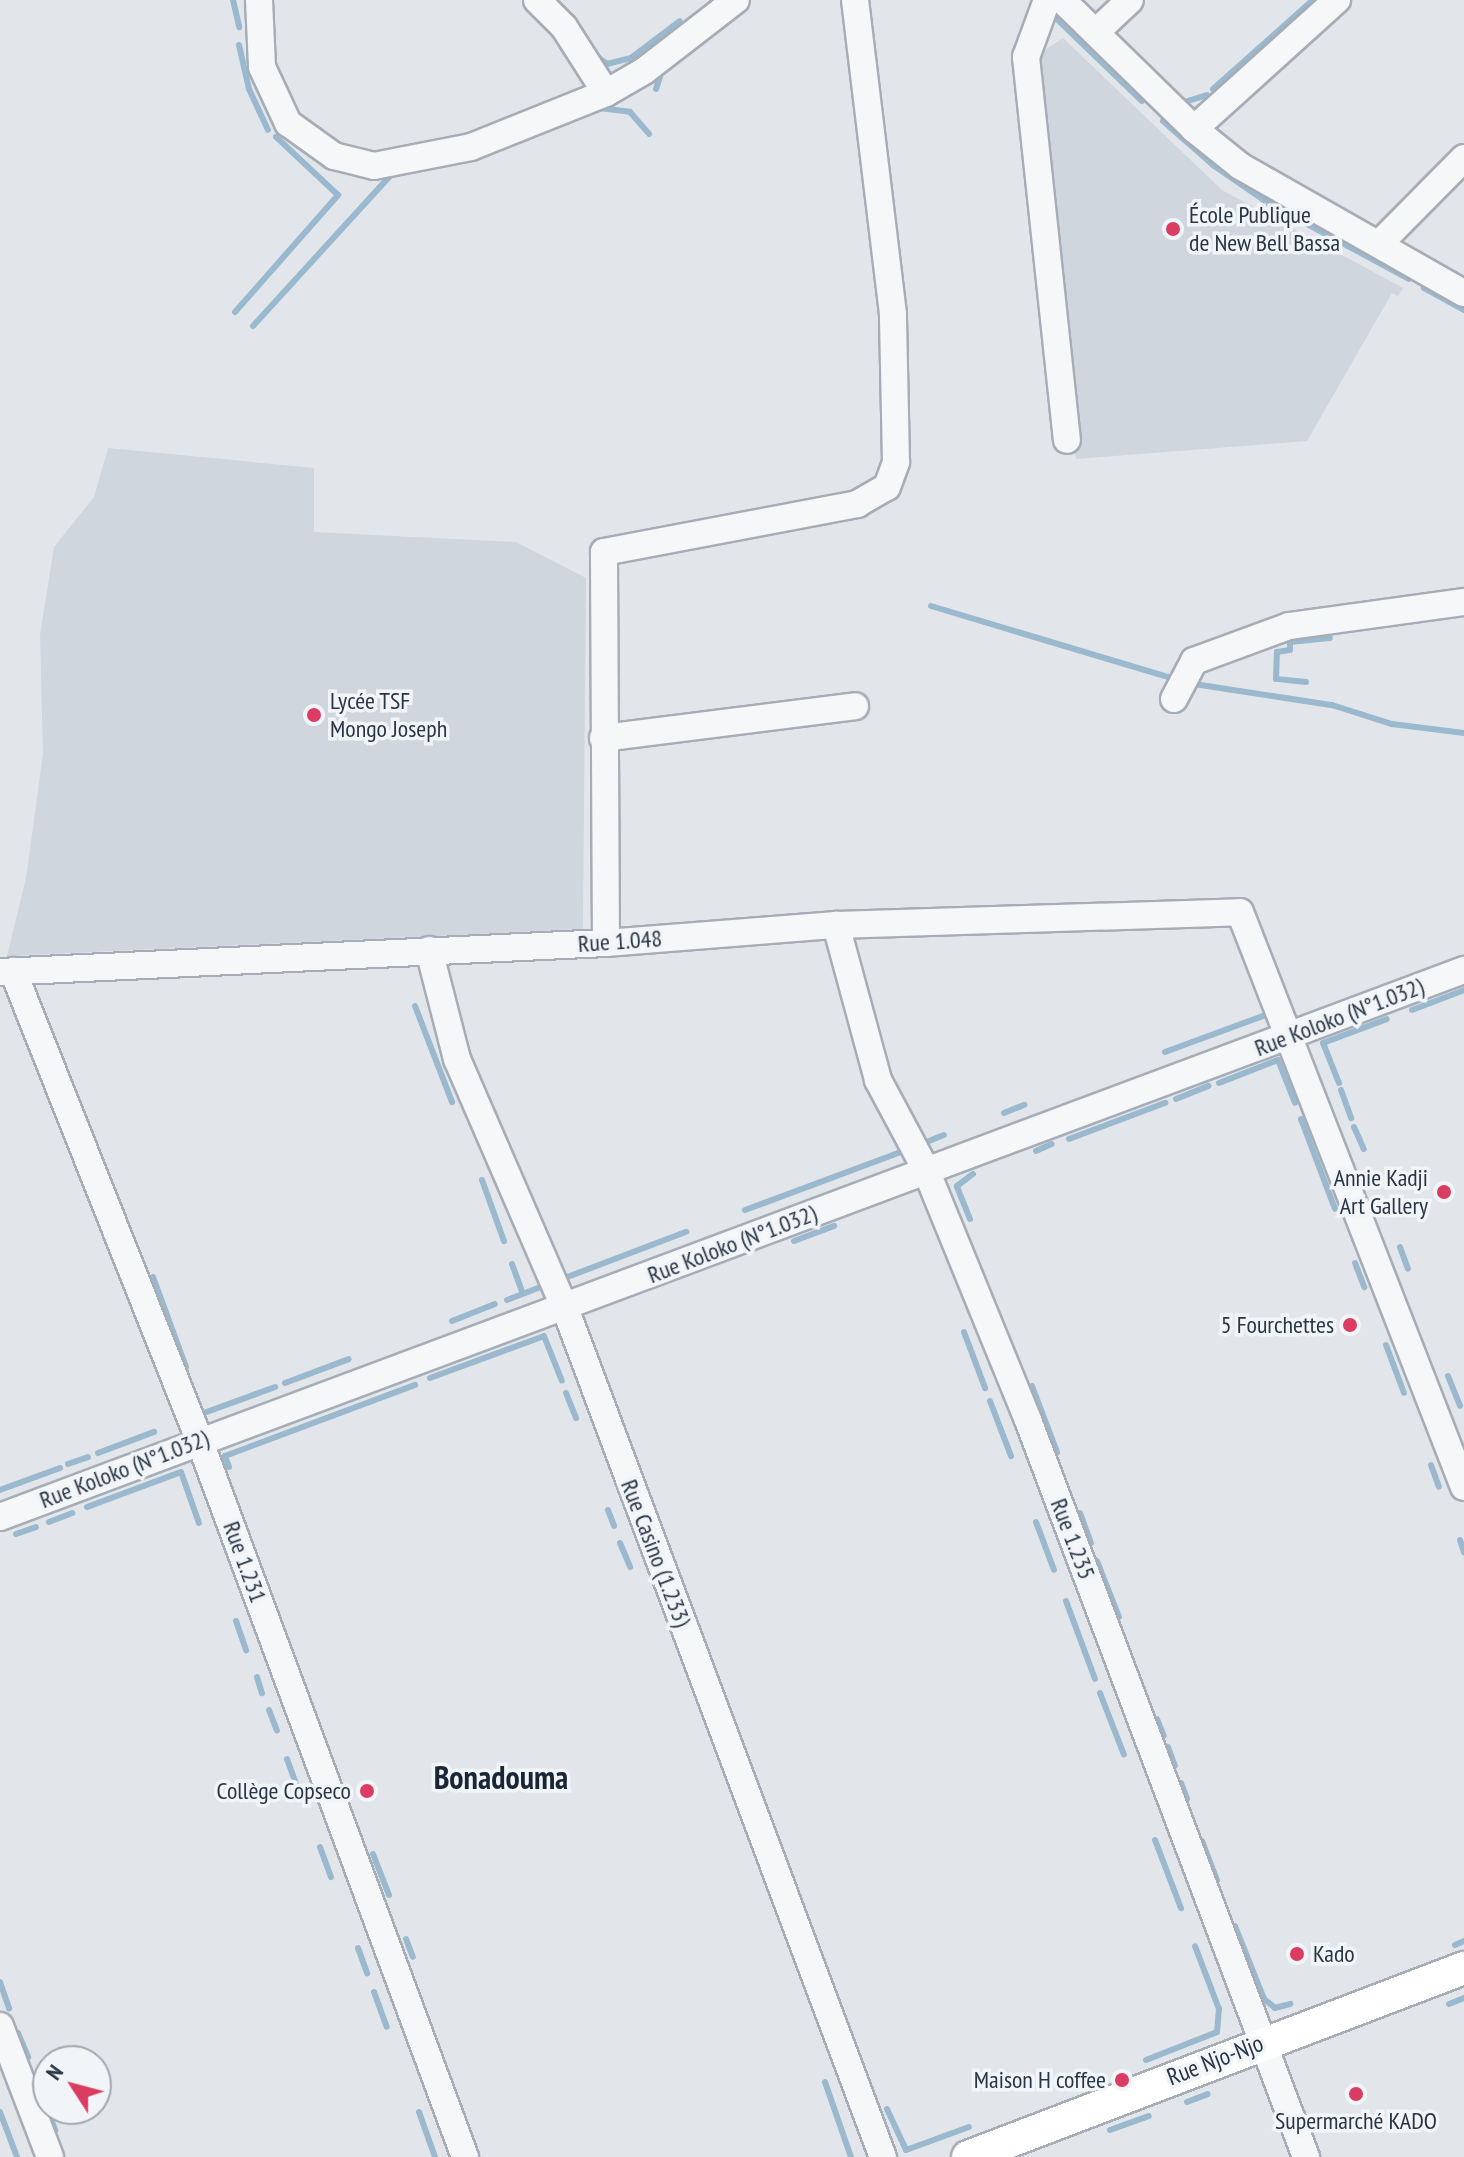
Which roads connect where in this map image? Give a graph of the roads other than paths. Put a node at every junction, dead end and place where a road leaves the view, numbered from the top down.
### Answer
1 (259, 0) edge
2 (537, 0) edge
3 (736, 0) edge
4 (855, 0) edge
5 (1047, 0) edge
6 (1062, 0) edge
7 (1130, 0) edge
8 (1337, 0) edge
9 (1097, 31) junction
10 (606, 93) junction
11 (1194, 129) junction
12 (1464, 158) edge
13 (1379, 244) junction
14 (1464, 293) edge
15 (1067, 440) dead end
16 (1464, 602) edge
17 (1174, 699) dead end
18 (855, 706) dead end
19 (603, 738) junction
20 (836, 925) junction
21 (606, 943) junction
22 (429, 950) junction
23 (1464, 970) edge
24 (6, 971) edge
25 (1288, 1036) junction
26 (926, 1170) junction
27 (565, 1308) junction
28 (199, 1439) junction
29 (1464, 1487) edge
30 (0, 1517) edge
31 (1464, 1968) edge
32 (0, 2026) edge
33 (1262, 2041) junction
34 (50, 2157) edge
35 (465, 2157) edge
36 (883, 2157) edge
37 (968, 2157) edge
38 (1306, 2157) edge

1 - 10 street
2 - 10 street
3 - 10 street
4 - 19 street
5 - 15 street
6 - 9 street
7 - 9 street
8 - 11 street
9 - 11 street
11 - 13 street
12 - 13 street
13 - 14 street
16 - 17 street
18 - 19 street
19 - 21 street
20 - 21 street, Rue 1.048
20 - 25 street, Rue 1.048
20 - 26 street, Rue 1.235
21 - 22 street, Rue 1.048
22 - 24 street, Rue 1.048
22 - 27 street, Rue Casino (1.233)
23 - 25 street, Rue Koloko (N°1.032)
24 - 28 street, Rue 1.231
25 - 26 street, Rue Koloko (N°1.032)
25 - 29 street
26 - 27 street, Rue Koloko (N°1.032)
26 - 33 street, Rue 1.235
27 - 28 street, Rue Koloko (N°1.032)
27 - 36 street, Rue Casino (1.233)
28 - 30 street, Rue Koloko (N°1.032)
28 - 35 street, Rue 1.231
31 - 33 main road, Rue Njo-Njo
32 - 34 street
33 - 37 main road, Rue Njo-Njo
33 - 38 street, Rue 1.235

